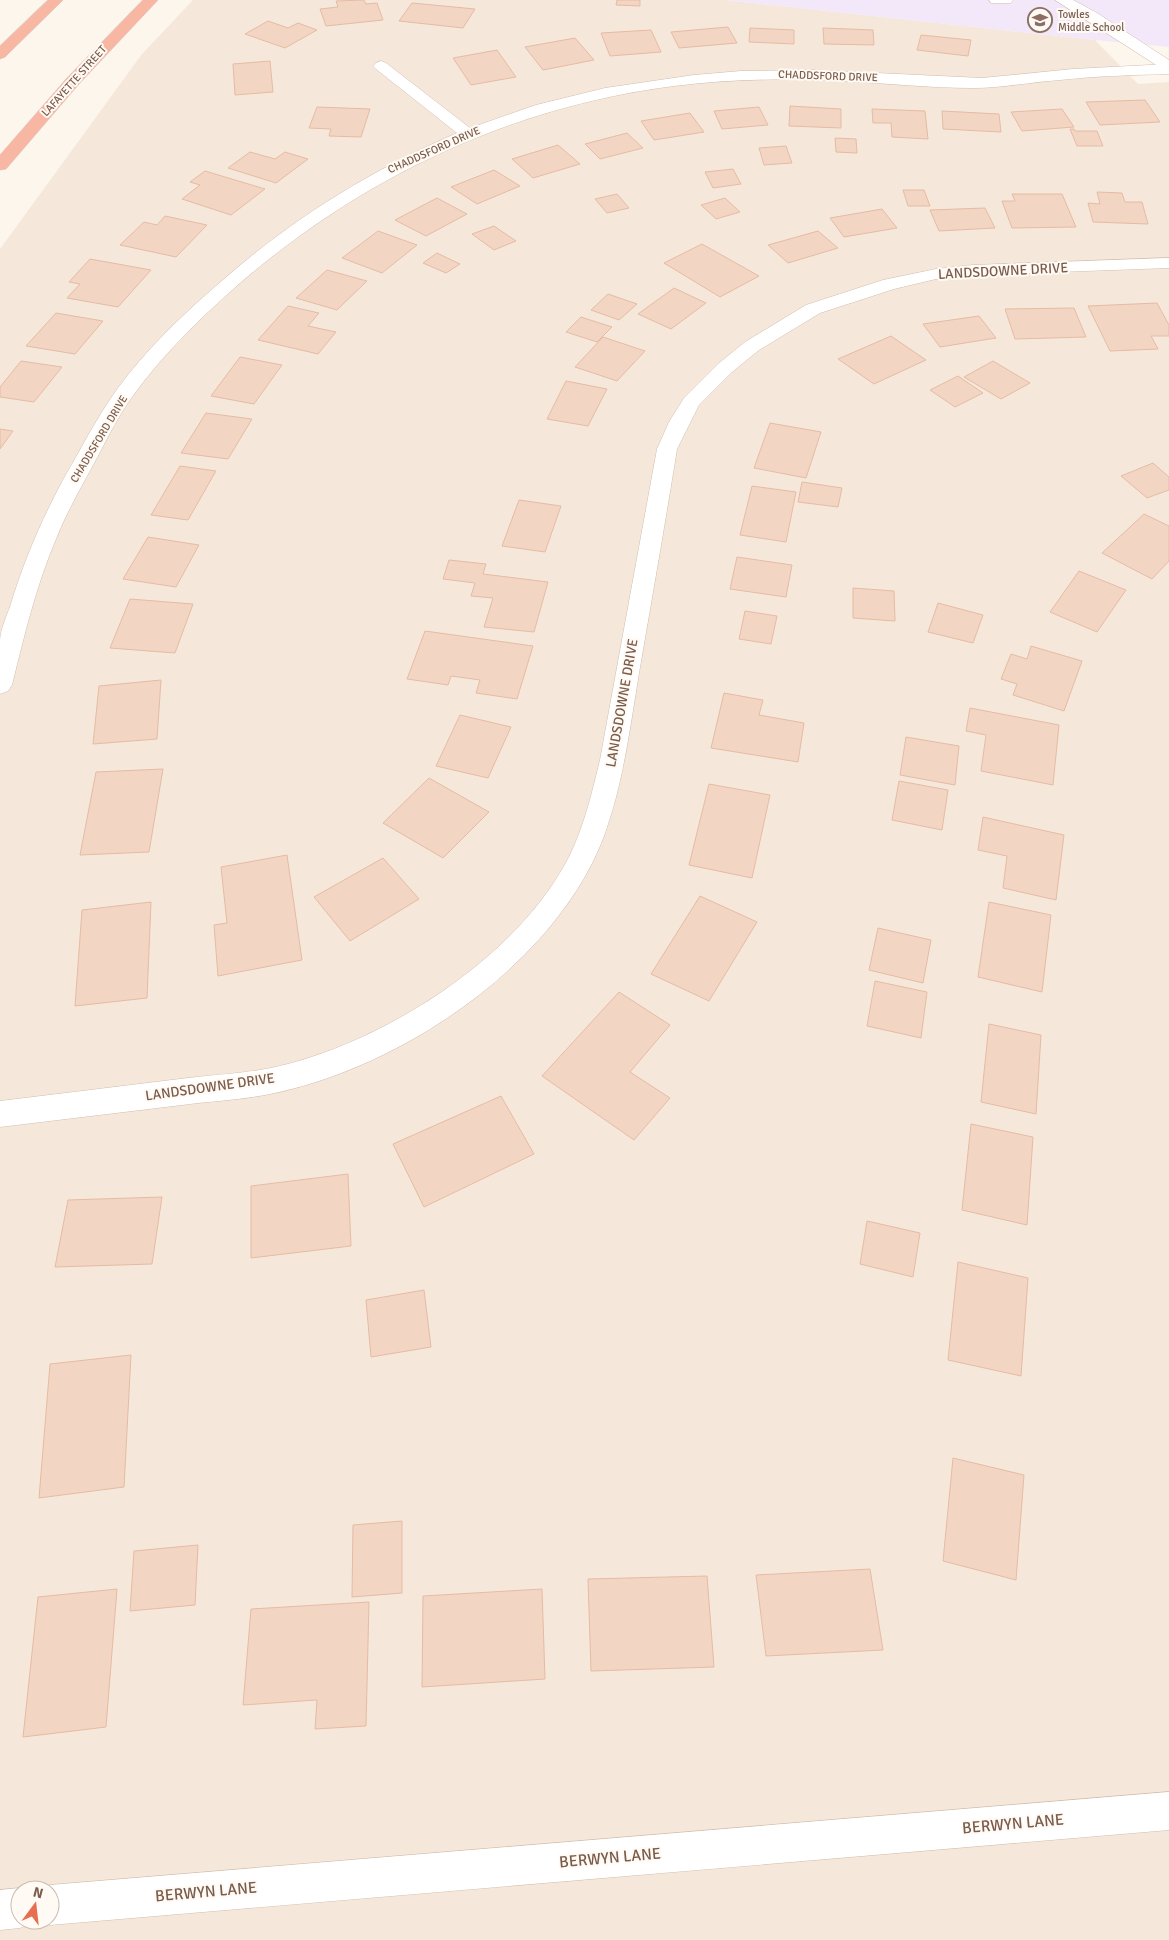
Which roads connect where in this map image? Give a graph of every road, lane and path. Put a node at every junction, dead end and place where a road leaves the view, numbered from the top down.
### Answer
1 (56, 0) edge
2 (151, 0) edge
3 (996, 0) edge
4 (1006, 0) edge
5 (1062, 0) edge
6 (0, 54) edge
7 (381, 66) dead end
8 (1169, 68) edge
9 (467, 133) junction
10 (0, 165) edge
11 (1169, 263) edge
12 (0, 685) edge
13 (0, 1114) edge
14 (1169, 1811) edge
15 (60, 1905) edge

1 - 6 highway
2 - 10 highway, LAFAYETTE STREET
3 - 4 street
5 - 8 street
7 - 9 street
8 - 9 street, CHADDSFORD DRIVE
9 - 12 street, CHADDSFORD DRIVE
11 - 13 street, LANDSDOWNE DRIVE
14 - 15 street, BERWYN LANE

